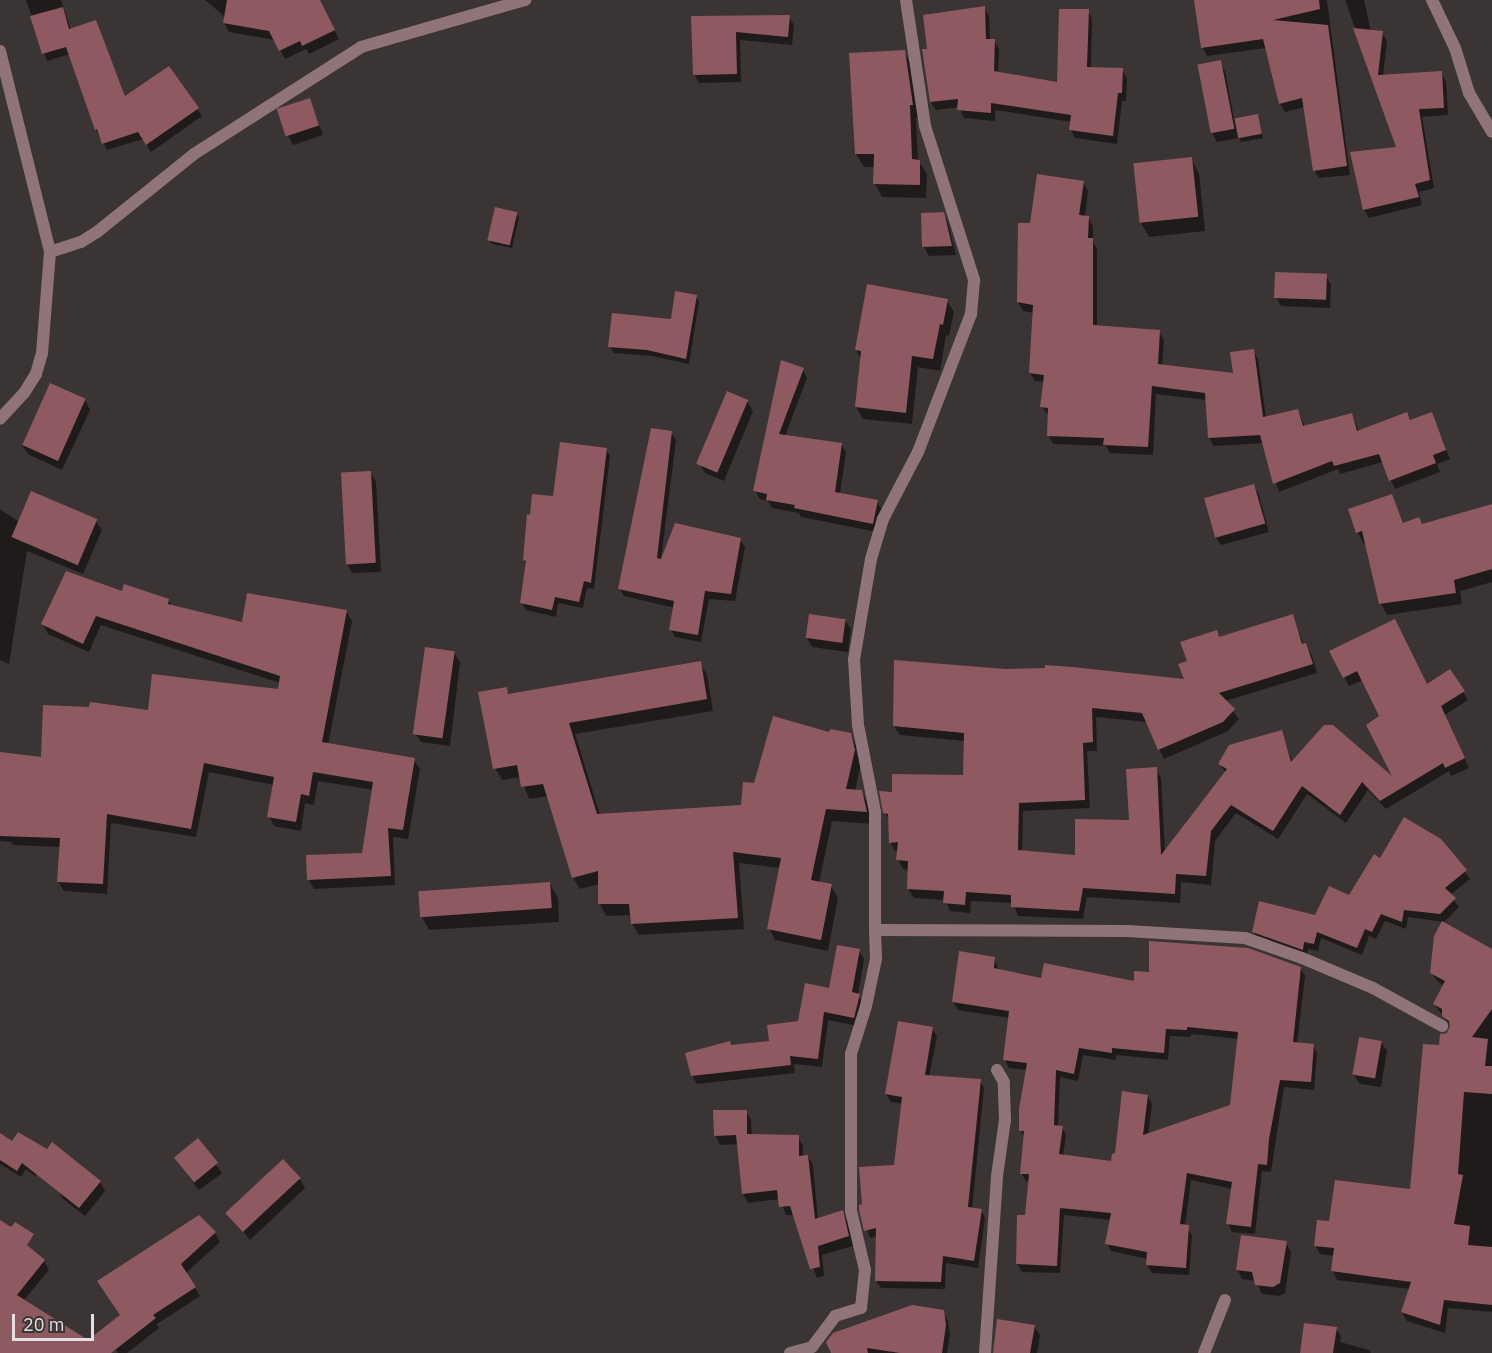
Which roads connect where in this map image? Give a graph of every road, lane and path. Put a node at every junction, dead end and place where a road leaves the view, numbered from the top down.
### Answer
1 (525, 0) edge
2 (906, 0) edge
3 (1432, 0) edge
4 (0, 51) edge
5 (1492, 132) edge
6 (50, 252) junction
7 (0, 419) edge
8 (874, 930) junction
9 (1442, 1026) dead end
10 (997, 1070) dead end
11 (1225, 1300) dead end
12 (790, 1353) edge
13 (985, 1353) edge
14 (1204, 1353) edge

1 - 6 street
2 - 8 street
3 - 5 street
4 - 6 street
6 - 7 street
8 - 9 street
8 - 12 street
10 - 13 street
11 - 14 street

